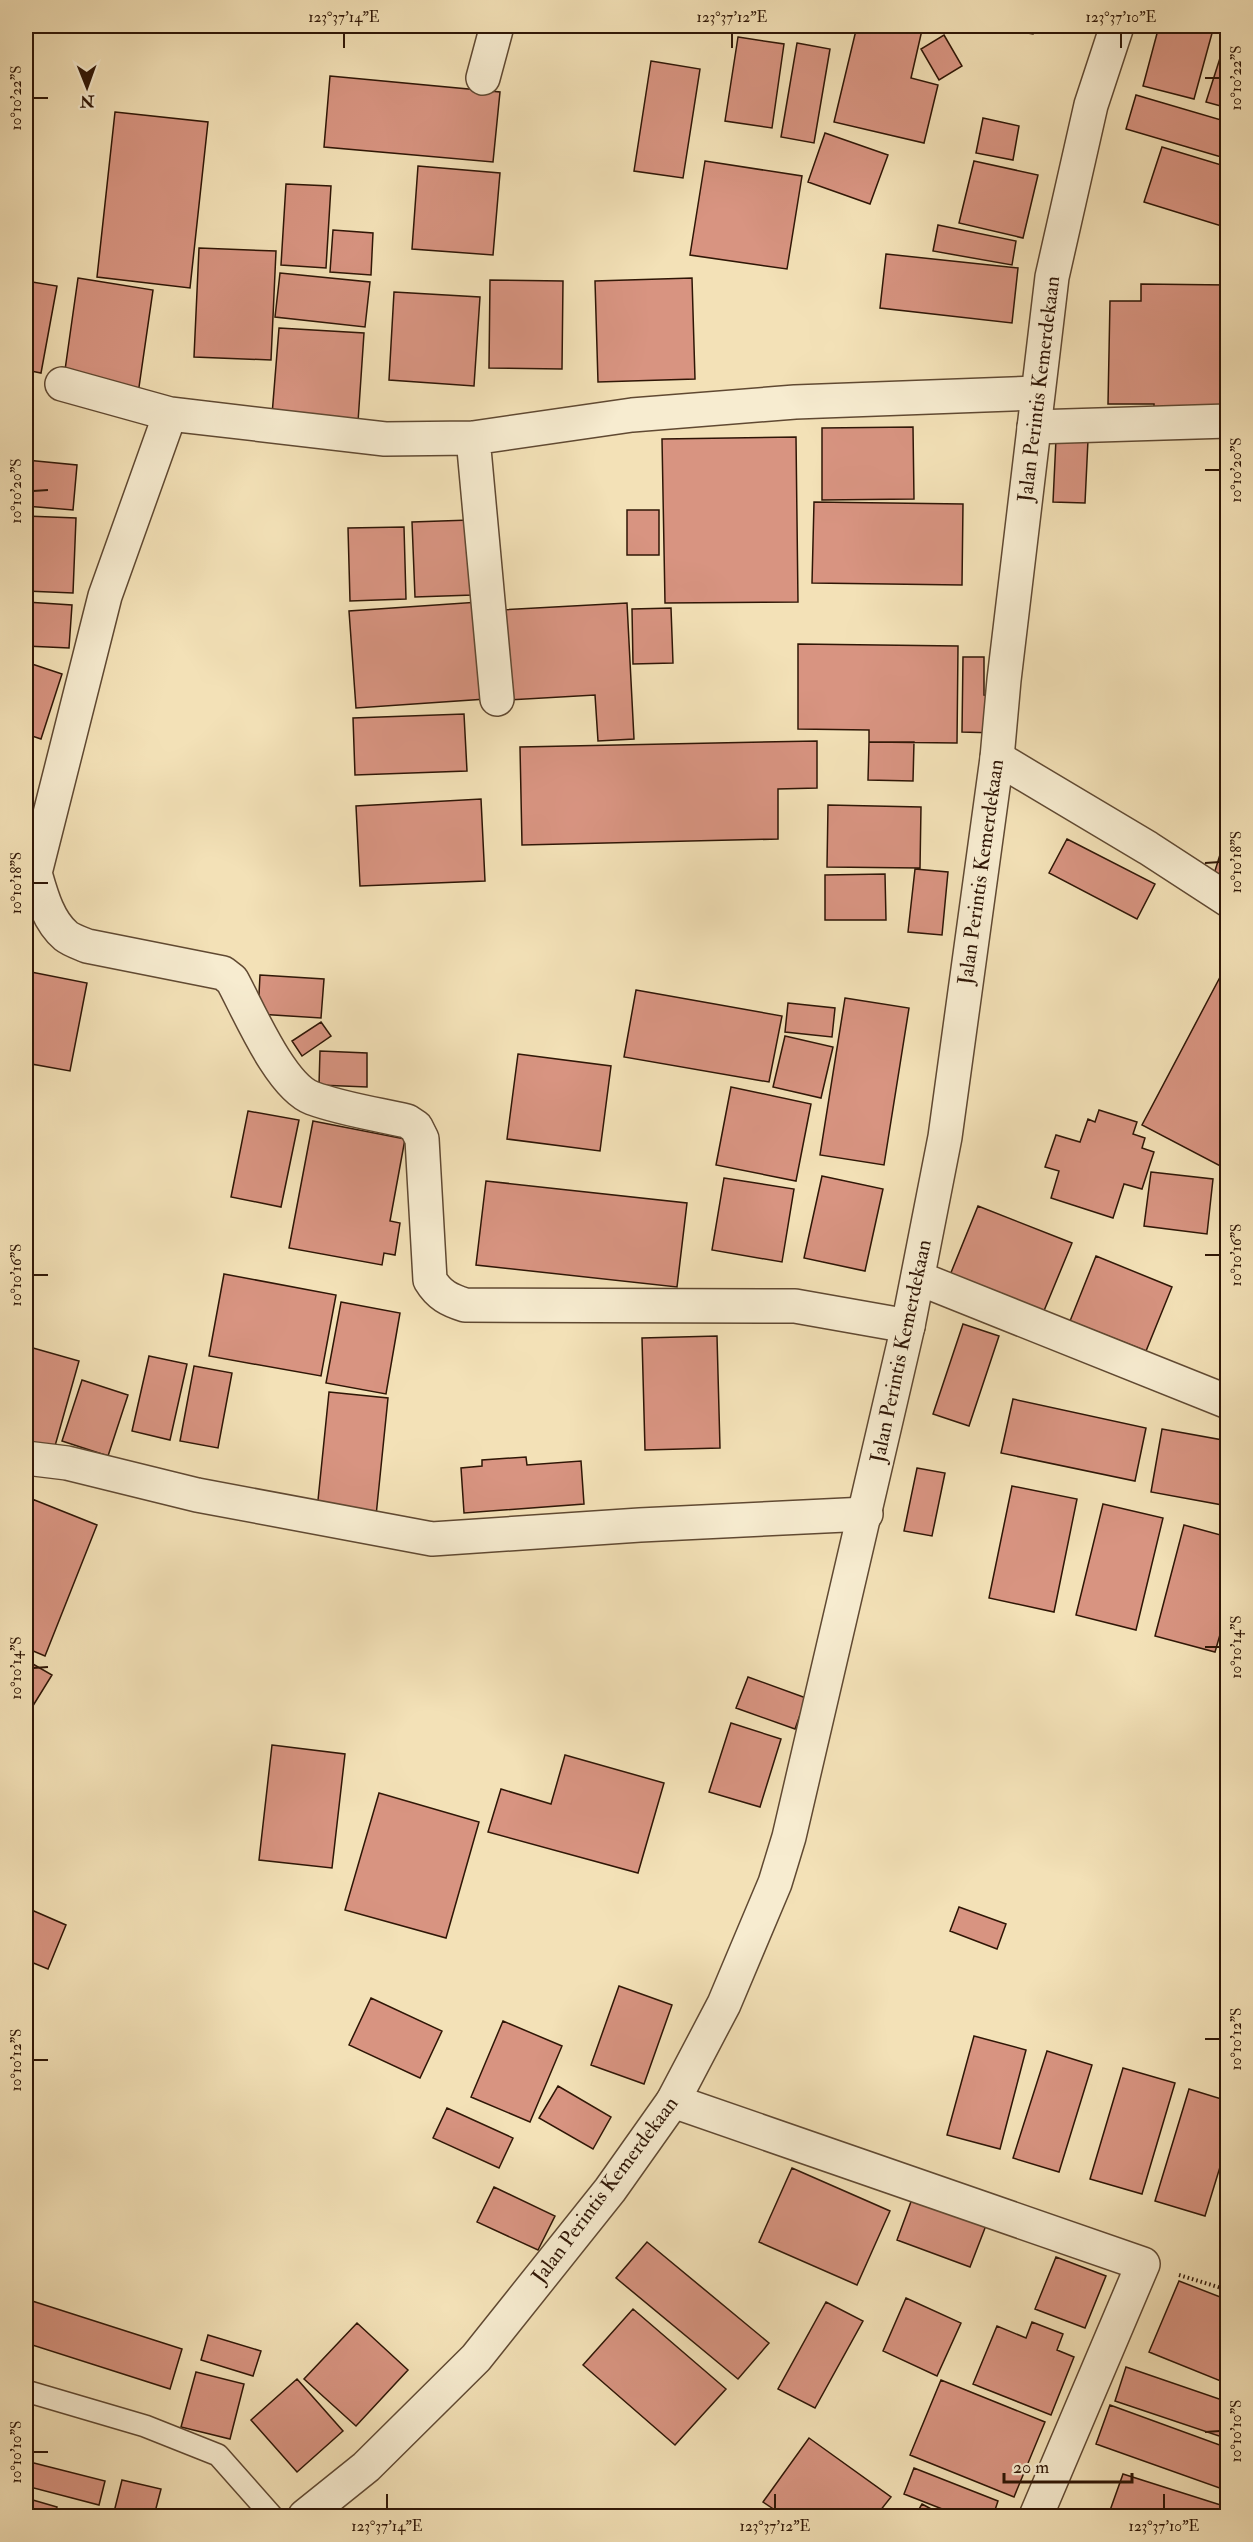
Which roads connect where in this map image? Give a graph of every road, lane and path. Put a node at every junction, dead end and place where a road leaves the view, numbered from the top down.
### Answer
1 (497, 26) edge
2 (1117, 26) edge
3 (483, 78) dead end
4 (62, 384) dead end
5 (1037, 393) junction
6 (170, 414) junction
7 (1227, 422) edge
8 (1034, 428) junction
9 (473, 438) junction
10 (497, 699) dead end
11 (998, 758) junction
12 (1227, 900) edge
13 (918, 1278) junction
14 (908, 1326) junction
15 (1227, 1402) edge
16 (26, 1458) edge
17 (866, 1514) junction
18 (673, 2101) junction
19 (1143, 2264) junction
20 (1227, 2290) edge
21 (26, 2391) edge
22 (272, 2517) edge
23 (306, 2517) edge
24 (1036, 2517) edge

1 - 3 street
2 - 5 street, Jalan Perintis Kemerdekaan
4 - 6 street
5 - 8 street, Jalan Perintis Kemerdekaan
5 - 9 street
6 - 9 street
6 - 14 street
7 - 8 street
8 - 11 street, Jalan Perintis Kemerdekaan
9 - 10 street
11 - 12 street
11 - 13 street, Jalan Perintis Kemerdekaan
13 - 14 street, Jalan Perintis Kemerdekaan
13 - 15 street
14 - 17 street, Jalan Perintis Kemerdekaan
16 - 17 street
17 - 18 street, Jalan Perintis Kemerdekaan
18 - 19 street
18 - 23 street, Jalan Perintis Kemerdekaan
19 - 20 path
19 - 24 street
21 - 22 lane

